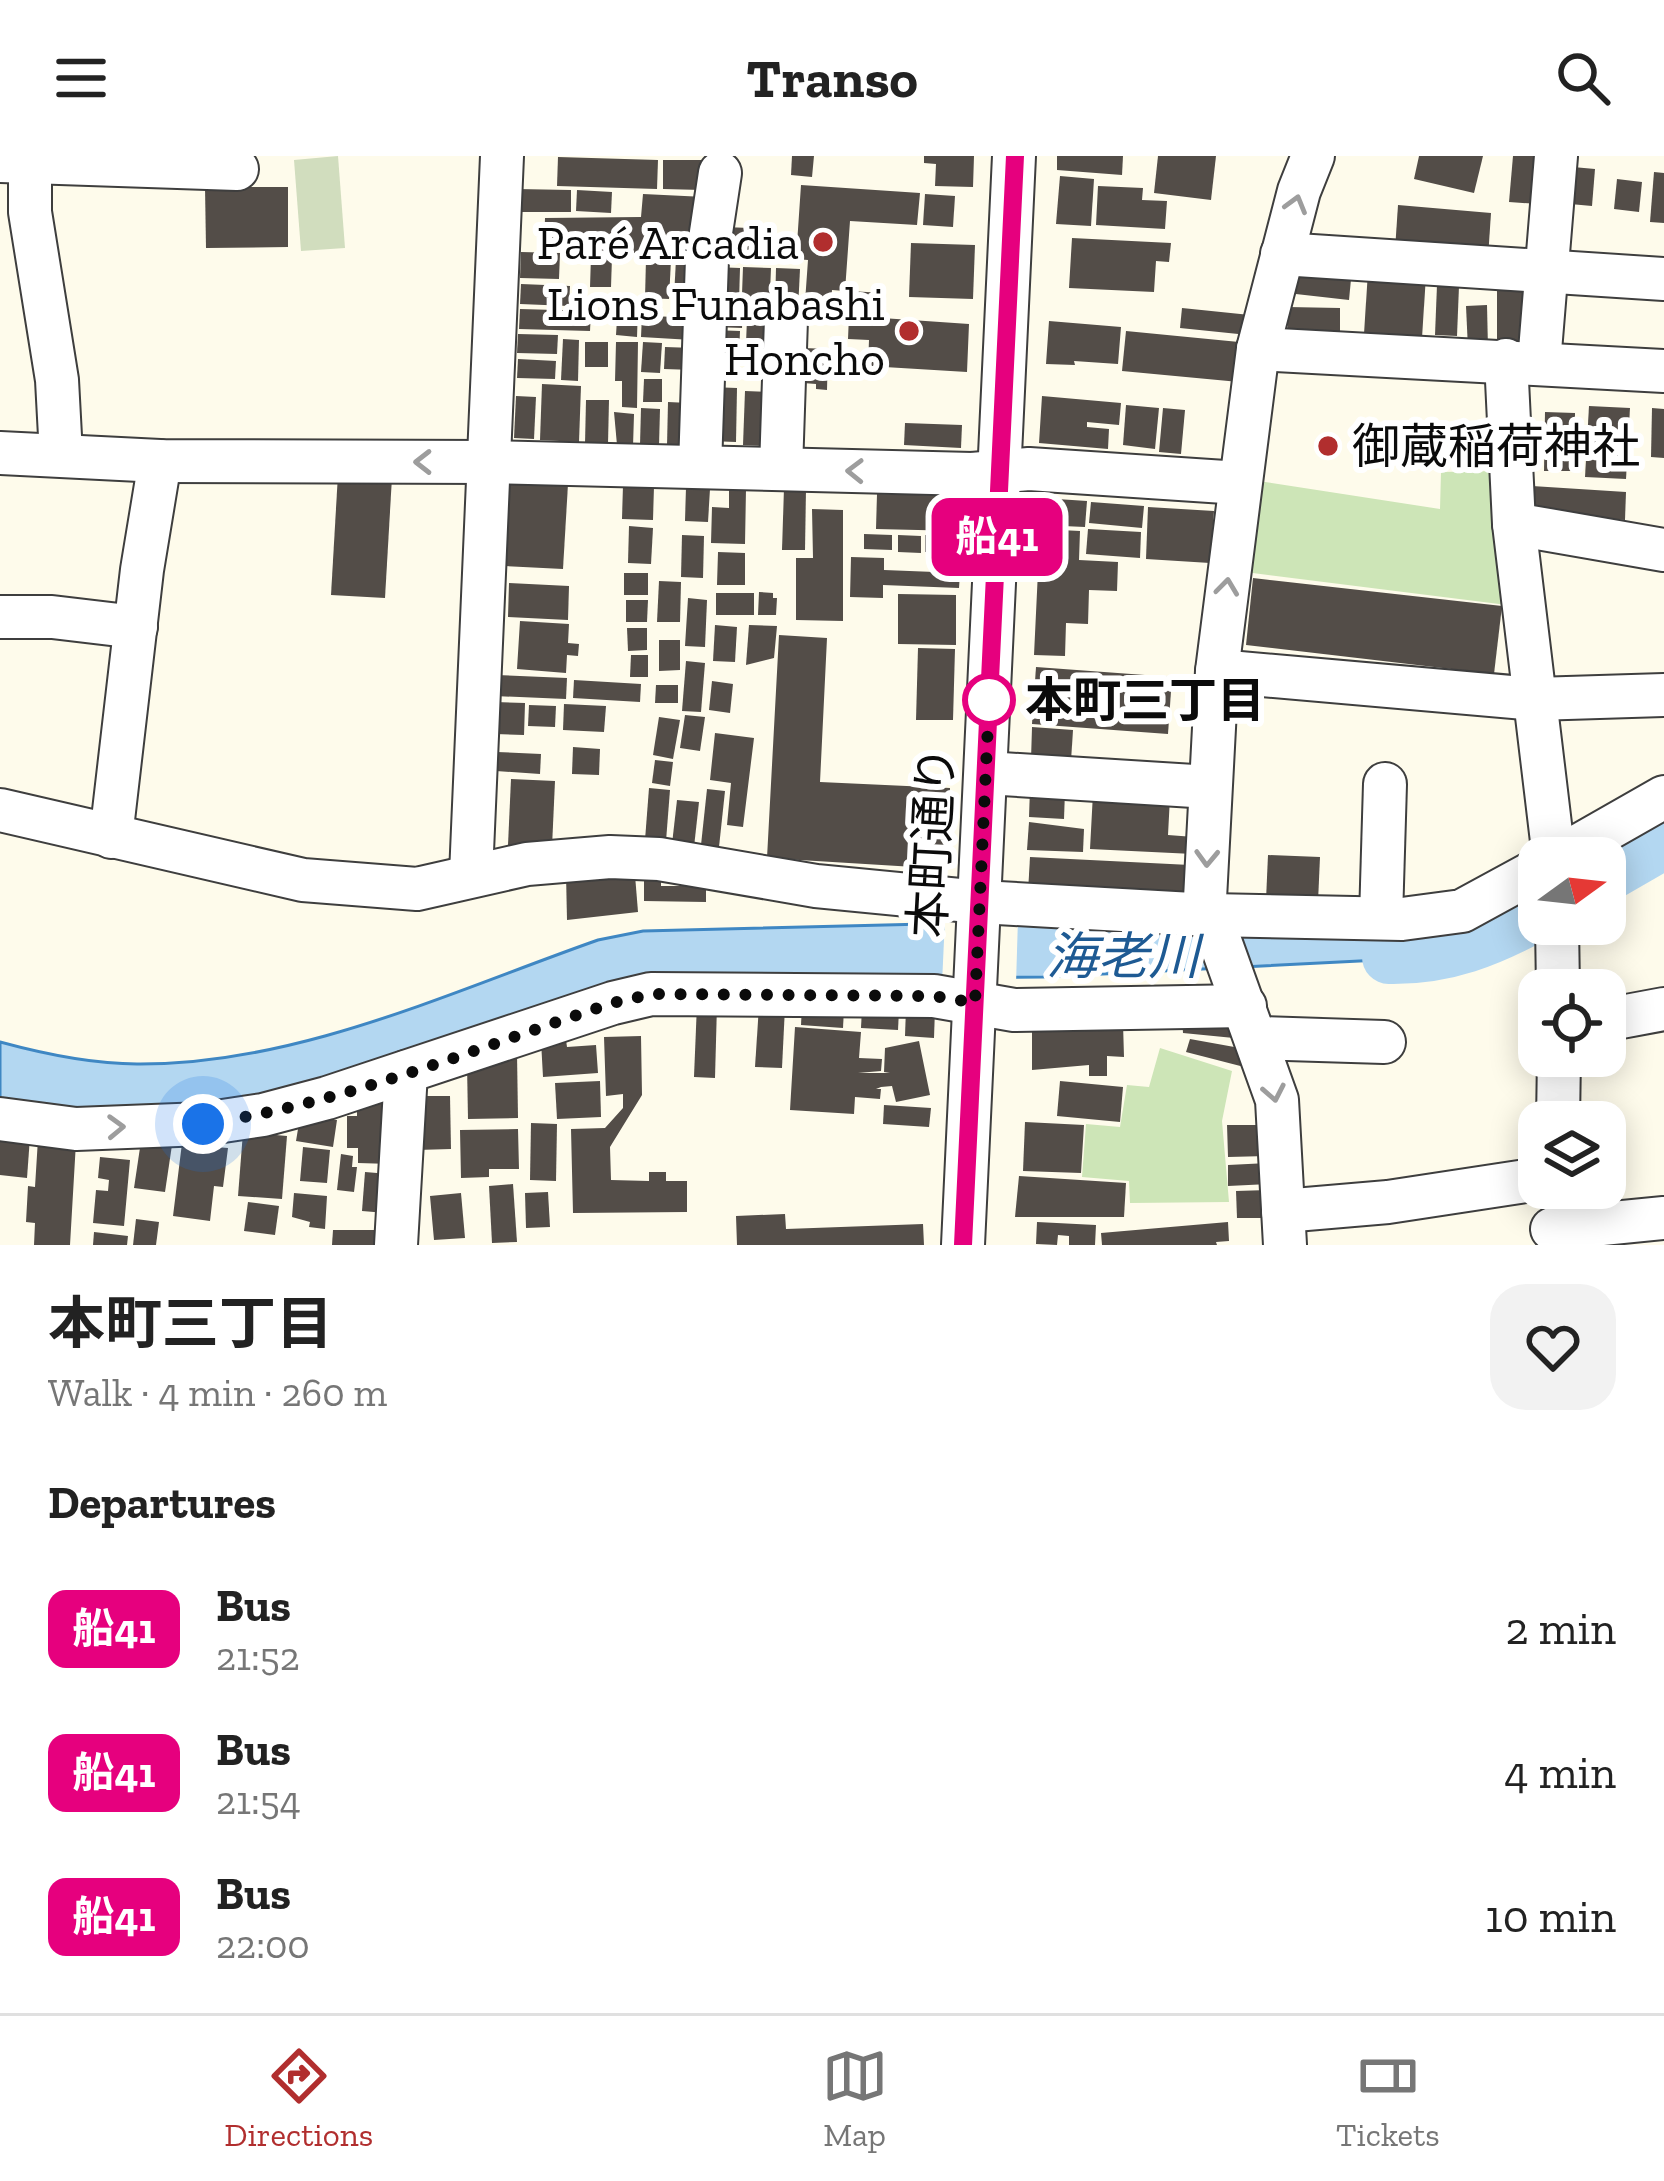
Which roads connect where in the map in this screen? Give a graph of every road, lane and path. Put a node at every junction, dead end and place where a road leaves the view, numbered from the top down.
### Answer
1 (502, 156) edge
2 (1015, 156) edge
3 (1312, 156) edge
4 (1556, 156) edge
5 (15, 162) edge
6 (237, 169) dead end
7 (720, 173) dead end
8 (1282, 254) junction
9 (1545, 270) junction
10 (1664, 279) edge
11 (786, 320) dead end
12 (1258, 349) junction
13 (1523, 362) junction
14 (1664, 371) edge
15 (0, 452) edge
16 (62, 455) junction
17 (160, 461) junction
18 (492, 462) junction
19 (700, 467) junction
20 (781, 470) junction
21 (1000, 472) junction
22 (1240, 483) junction
23 (1514, 524) junction
24 (1664, 550) edge
25 (0, 617) edge
26 (136, 627) junction
27 (1217, 670) junction
28 (1664, 695) edge
29 (1535, 699) junction
30 (986, 773) junction
31 (1385, 784) dead end
32 (1210, 787) junction
33 (1664, 796) edge
34 (0, 810) edge
35 (111, 837) junction
36 (1553, 837) edge
37 (1593, 837) edge
38 (471, 875) junction
39 (1518, 880) edge
40 (980, 909) junction
41 (1381, 918) junction
42 (1212, 921) junction
43 (975, 993) junction
44 (1246, 1009) junction
45 (1664, 1009) edge
46 (1626, 1016) edge
47 (1384, 1042) dead end
48 (406, 1072) junction
49 (0, 1119) edge
50 (1518, 1182) edge
51 (1664, 1217) edge
52 (1551, 1221) edge
53 (1284, 1228) edge
54 (396, 1245) edge
55 (964, 1245) edge

1 - 18 street
2 - 21 street, 本町通り
8 -> 3 street
4 - 9 street
5 - 6 street
5 - 16 street
7 - 19 street
8 - 9 street
8 - 12 street
9 - 10 street
9 - 13 street
11 - 20 street
12 - 13 street
12 - 22 street
13 - 14 street
13 - 23 street
15 - 16 street
16 - 17 street
18 -> 17 street
17 - 26 street
18 - 19 street
18 - 38 street
19 - 20 street
21 -> 20 street
21 - 22 street
21 - 30 street, 本町通り
27 -> 22 street
23 - 24 street
23 - 29 street
25 - 26 street
26 - 35 street
27 - 29 street
27 - 32 street
28 - 29 street
29 - 36 street
30 - 32 street
30 - 40 street, 本町通り
31 - 41 street
32 -> 42 street
33 - 37 street
34 - 35 street
35 - 38 street
38 - 40 street
39 - 41 street
40 - 42 street
40 - 43 street, 本町通り
41 - 42 street
42 - 44 street
43 - 44 street
43 - 48 street
43 - 55 street, 本町通り
44 - 47 street
44 -> 53 street
45 - 46 street
49 -> 48 street
48 - 54 street
50 - 53 street
51 - 52 street

